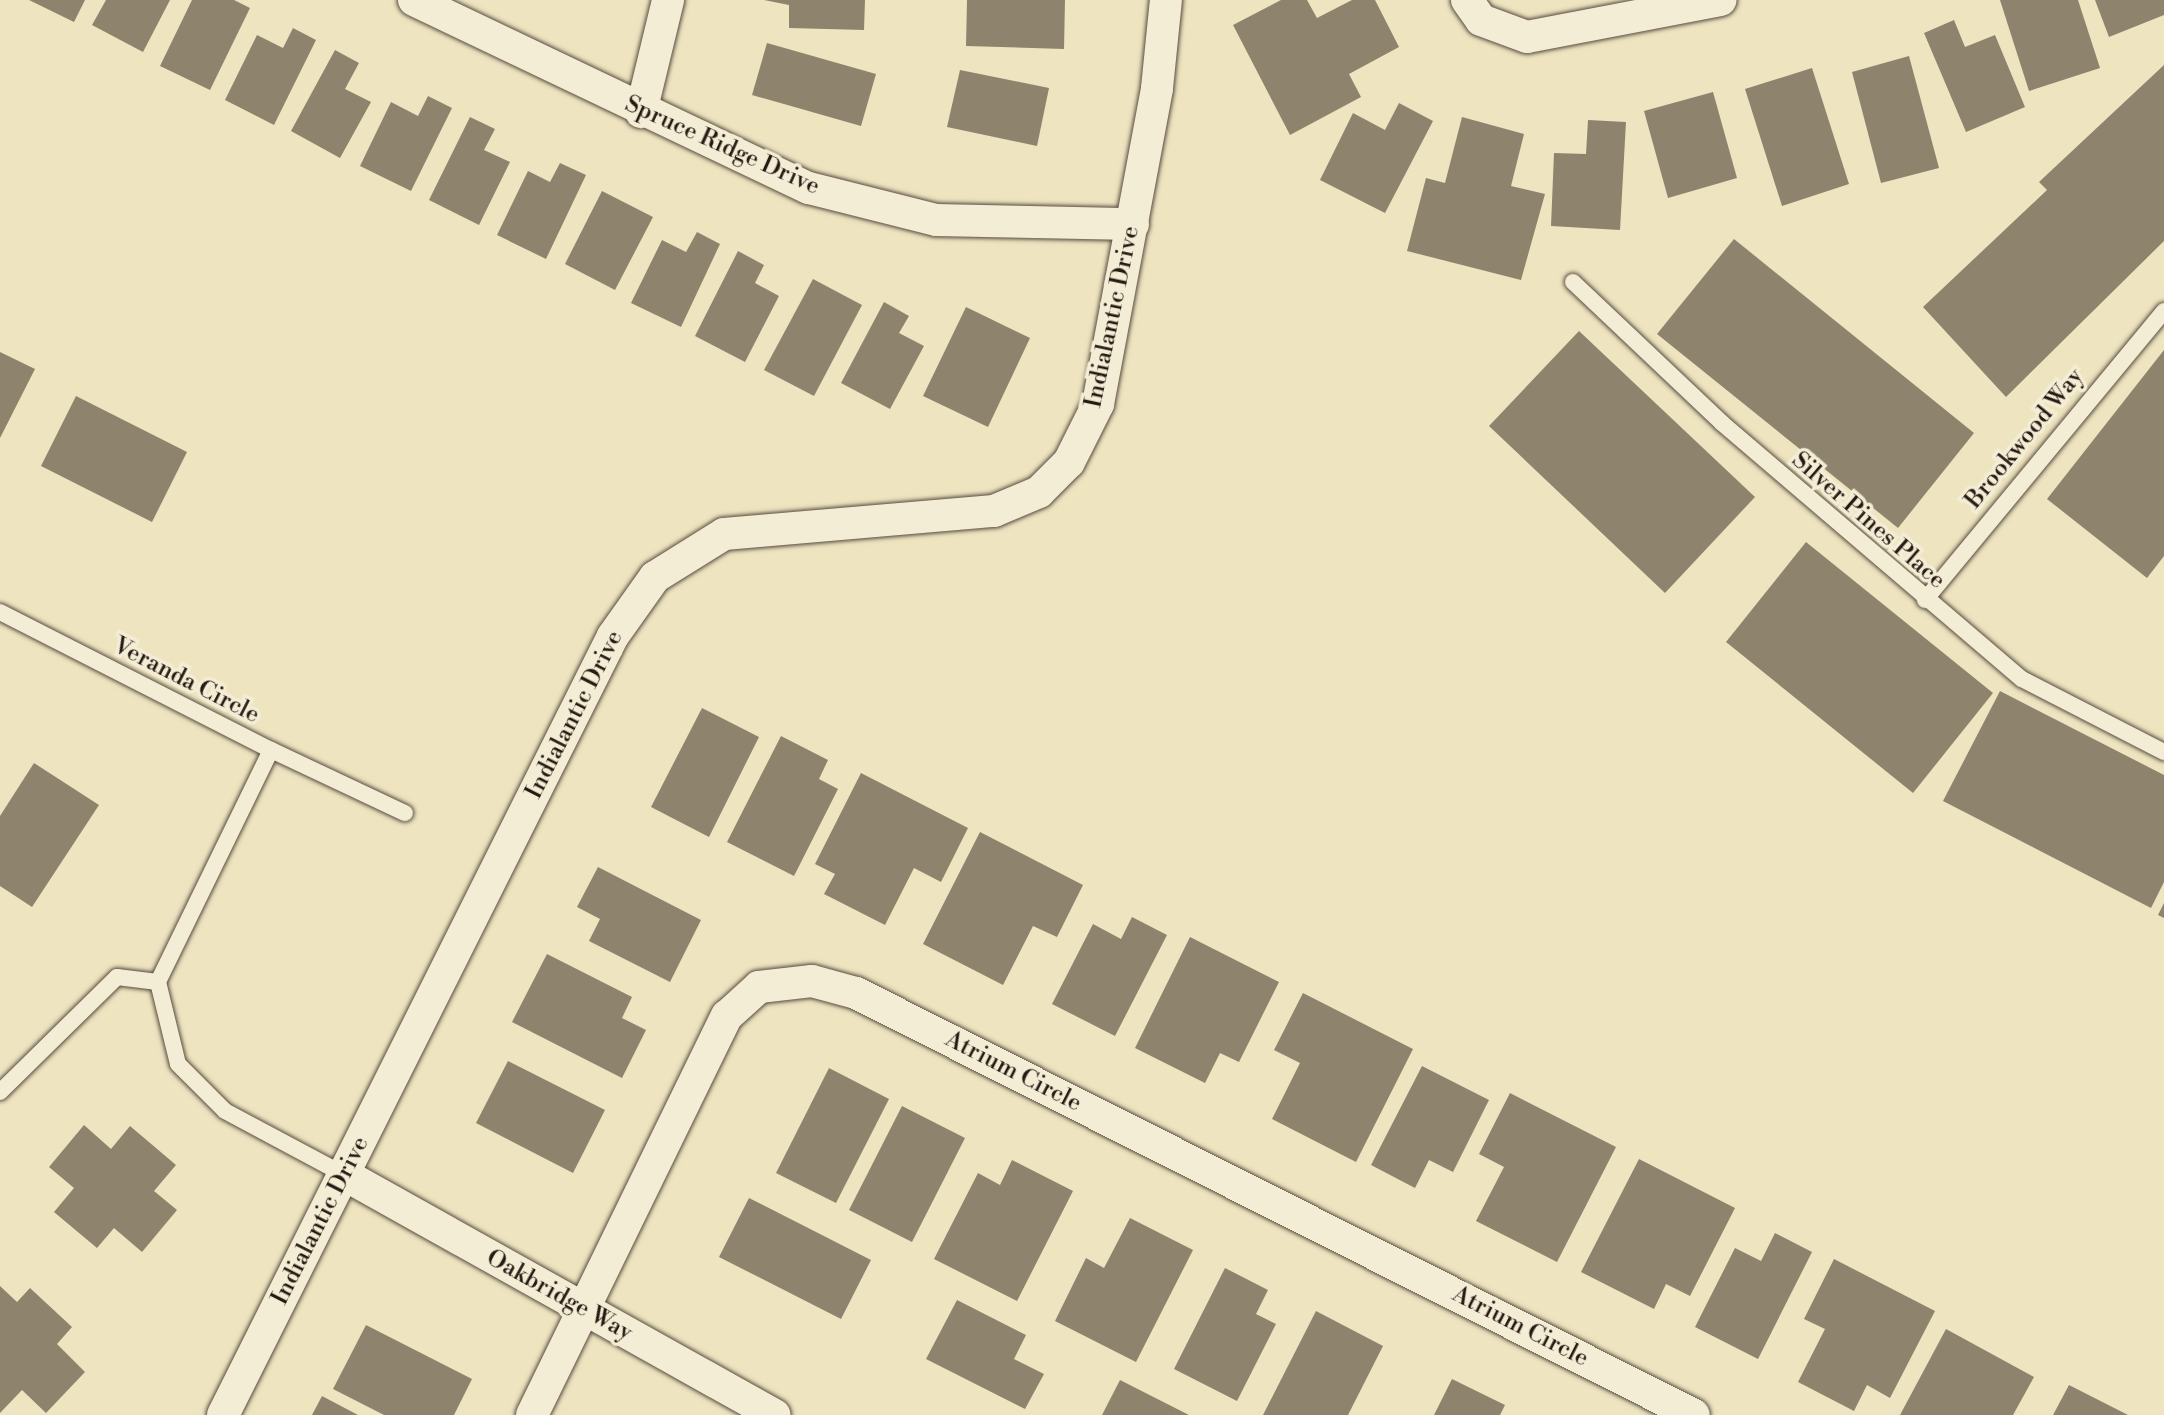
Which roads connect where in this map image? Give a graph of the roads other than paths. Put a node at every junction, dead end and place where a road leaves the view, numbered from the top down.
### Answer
1 (414, 0) edge
2 (668, 0) edge
3 (1166, 0) edge
4 (1467, 0) edge
5 (1721, 0) edge
6 (640, 112) junction
7 (1133, 225) junction
8 (1573, 282) dead end
9 (2164, 311) edge
10 (1925, 600) junction
11 (0, 612) edge
12 (271, 750) junction
13 (2164, 752) edge
14 (405, 813) dead end
15 (158, 982) junction
16 (0, 1093) edge
17 (345, 1175) junction
18 (584, 1310) junction
19 (223, 1415) edge
20 (532, 1415) edge
21 (775, 1415) edge
22 (1694, 1415) edge

1 - 6 street, Spruce Ridge Drive
2 - 6 street
3 - 7 street, Indialantic Drive
4 - 5 street
6 - 7 street, Spruce Ridge Drive
7 - 17 street, Indialantic Drive
8 - 10 lane, Silver Pines Place
9 - 10 lane, Brookwood Way
10 - 13 lane, Silver Pines Place
11 - 12 lane, Veranda Circle
12 - 14 lane
12 - 15 lane, Veranda Circle
15 - 16 lane
15 - 17 lane
17 - 18 street, Oakbridge Way
17 - 19 street, Indialantic Drive
18 - 20 street, Atrium Circle
18 - 21 street, Oakbridge Way
18 - 22 street, Atrium Circle

